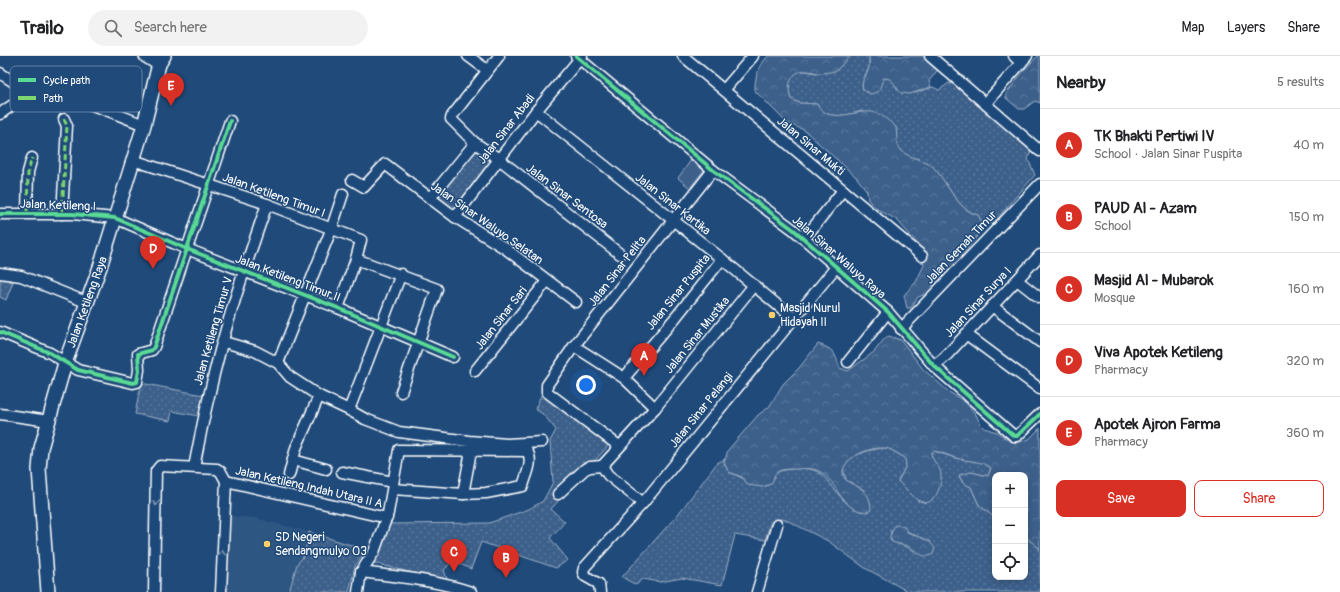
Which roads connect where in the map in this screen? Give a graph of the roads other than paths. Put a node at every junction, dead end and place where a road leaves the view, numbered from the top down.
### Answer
1 (146, 56) edge
2 (468, 56) edge
3 (499, 56) edge
4 (682, 56) edge
5 (753, 56) edge
6 (930, 56) edge
7 (580, 57) edge
8 (1021, 58) edge
9 (161, 60) edge
10 (487, 70) junction
11 (0, 73) edge
12 (10, 80) edge
13 (724, 90) junction
14 (986, 103) junction
15 (10, 107) edge
16 (536, 111) junction
17 (110, 112) edge
18 (0, 114) edge
19 (64, 119) dead end
20 (230, 121) dead end
21 (144, 125) junction
22 (475, 143) junction
23 (1040, 151) edge
24 (32, 158) dead end
25 (499, 159) junction
26 (133, 160) junction
27 (713, 170) junction
28 (352, 180) dead end
29 (208, 184) junction
30 (1040, 184) edge
31 (843, 190) junction
32 (344, 194) dead end
33 (430, 198) junction
34 (267, 204) junction
35 (27, 213) junction
36 (0, 214) edge
37 (62, 214) junction
38 (455, 217) junction
39 (116, 218) junction
40 (673, 221) junction
41 (331, 230) junction
42 (804, 239) junction
43 (186, 249) junction
44 (620, 254) dead end
45 (1040, 255) edge
46 (922, 256) dead end
47 (356, 259) junction
48 (722, 259) junction
49 (836, 267) junction
50 (243, 272) junction
51 (0, 273) edge
52 (401, 274) junction
53 (1017, 280) junction
54 (547, 281) junction
55 (754, 285) junction
56 (304, 295) junction
57 (1040, 298) edge
58 (86, 302) junction
59 (576, 302) dead end
60 (992, 306) junction
61 (338, 308) junction
62 (888, 312) junction
63 (793, 318) junction
64 (382, 327) junction
65 (901, 329) junction
66 (0, 332) edge
67 (966, 334) junction
68 (224, 342) junction
69 (1040, 342) edge
70 (419, 343) junction
71 (574, 346) junction
72 (453, 357) dead end
73 (848, 362) dead end
74 (65, 363) junction
75 (278, 363) junction
76 (934, 366) junction
77 (475, 371) dead end
78 (624, 378) junction
79 (1040, 389) edge
80 (401, 392) dead end
81 (319, 396) junction
82 (655, 408) junction
83 (350, 410) junction
84 (0, 414) edge
85 (1040, 414) edge
86 (48, 421) junction
87 (542, 442) dead end
88 (619, 446) junction
89 (471, 451) junction
90 (293, 460) junction
91 (602, 466) junction
92 (194, 467) junction
93 (326, 469) dead end
94 (342, 472) dead end
95 (289, 475) dead end
96 (226, 481) junction
97 (393, 486) junction
98 (463, 494) junction
99 (558, 494) dead end
100 (643, 503) junction
101 (387, 518) junction
102 (777, 524) dead end
103 (361, 572) junction
104 (48, 592) edge
105 (154, 592) edge
106 (221, 592) edge
107 (358, 592) edge
108 (471, 592) edge
109 (600, 592) edge
110 (757, 592) edge

1 - 9 main road
2 - 10 street
3 - 10 street
4 - 13 street, Jalan Sinar Mukti
5 - 13 street
6 - 14 street
7 - 16 street, Jalan Sinar Abadi
7 - 27 street, Jalan Sinar Waluyo Raya
8 - 14 street
9 - 21 main road, Jalan Ketileng Raya
10 - 22 street, Jalan Sinar Sentosa
11 - 12 street
13 - 31 street, Jalan Sinar Mukti
14 - 23 street
15 - 18 street
16 - 25 street, Jalan Sinar Abadi
16 - 40 street, Jalan Sinar Kartika
17 - 21 street
19 - 37 street
20 - 29 street
21 - 26 main road, Jalan Ketileng Raya
22 - 25 street, Jalan Sinar Sentosa
22 - 33 street
24 - 35 street
25 - 38 street, Jalan Sinar Abadi
25 - 44 street, Jalan Sinar Sentosa
26 - 29 street, Jalan Ketileng Timur I
26 - 39 main road, Jalan Ketileng Raya
27 - 40 street, Jalan Sinar Pelita
27 - 42 street, Jalan Sinar Waluyo Raya
28 - 33 street, Jalan Sinar Waluyo Selatan
29 - 34 street, Jalan Ketileng Timur I
29 - 43 street
30 - 65 street, Jalan Gemah Timur
31 - 42 street
31 - 46 street, Jalan Sinar Mukti
32 - 41 street
33 - 38 street, Jalan Sinar Waluyo Selatan
34 - 41 street, Jalan Ketileng Timur I
34 - 50 street, Jalan Ketileng Timur V
35 - 36 street, Jalan Ketileng I
35 - 37 street, Jalan Ketileng I
37 - 39 street, Jalan Ketileng I
38 - 54 street, Jalan Sinar Waluyo Selatan
39 - 43 street, Jalan Ketileng Timur II
39 - 58 main road, Jalan Ketileng Raya
40 - 48 street, Jalan Sinar Kartika
40 - 71 street, Jalan Sinar Pelita
41 - 47 street, Jalan Ketileng Timur I
41 - 56 street
42 - 49 street, Jalan Sinar Waluyo Raya
43 - 50 street, Jalan Ketileng Timur II
43 - 74 street
45 - 53 street, Jalan Sinar Surya I
47 - 52 street
47 - 61 street
48 - 55 street, Jalan Sinar Kartika
48 - 78 street, Jalan Sinar Puspita
49 - 62 street, Jalan Sinar Waluyo Raya
49 - 63 street, Jalan Sinar Pelangi
50 - 56 street, Jalan Ketileng Timur II
50 - 68 street, Jalan Ketileng Timur V
51 - 58 street
52 - 64 street
52 - 70 street
53 - 57 street
53 - 60 street, Jalan Sinar Surya I
54 - 59 street, Jalan Sinar Waluyo Selatan
54 - 77 street, Jalan Sinar Sari
55 - 63 street, Jalan Sinar Kartika
55 - 82 street, Jalan Sinar Mustika
56 - 61 street, Jalan Ketileng Timur II
56 - 75 street
58 - 74 main road, Jalan Ketileng Raya
60 - 67 street, Jalan Sinar Surya I
60 - 69 street
61 - 64 street, Jalan Ketileng Timur II
62 - 65 street, Jalan Sinar Waluyo Raya
62 - 73 street
63 - 100 street, Jalan Sinar Pelangi
64 - 70 street, Jalan Ketileng Timur II
64 - 83 street
65 - 76 street, Jalan Sinar Waluyo Raya
66 - 74 street
67 - 76 street, Jalan Sinar Surya I
67 - 79 street
68 - 75 street
68 - 92 street, Jalan Ketileng Timur V
70 - 72 street, Jalan Ketileng Timur II
70 - 80 street
71 - 78 street
71 - 88 street, Jalan Sinar Pelita
74 - 86 main road, Jalan Ketileng Raya
75 - 81 street
76 - 85 street, Jalan Sinar Waluyo Raya
78 - 82 street
81 - 83 street
81 - 90 street
82 - 88 street, Jalan Sinar Mustika
83 - 87 street
84 - 86 street
86 - 104 main road, Jalan Ketileng Raya
88 - 91 street, Jalan Sinar Mustika
89 - 97 street
89 - 98 street
89 - 98 street
90 - 93 street
90 - 95 street
91 - 99 street
91 - 100 street
92 - 96 street
92 -> 105 street
94 - 97 street
96 - 101 street, Jalan Ketileng Indah Utara II A
106 -> 96 street
97 - 98 street
97 - 101 street
100 - 109 street, Jalan Sinar Pelangi
101 - 103 street
102 - 110 street
103 - 107 street
103 - 108 street

